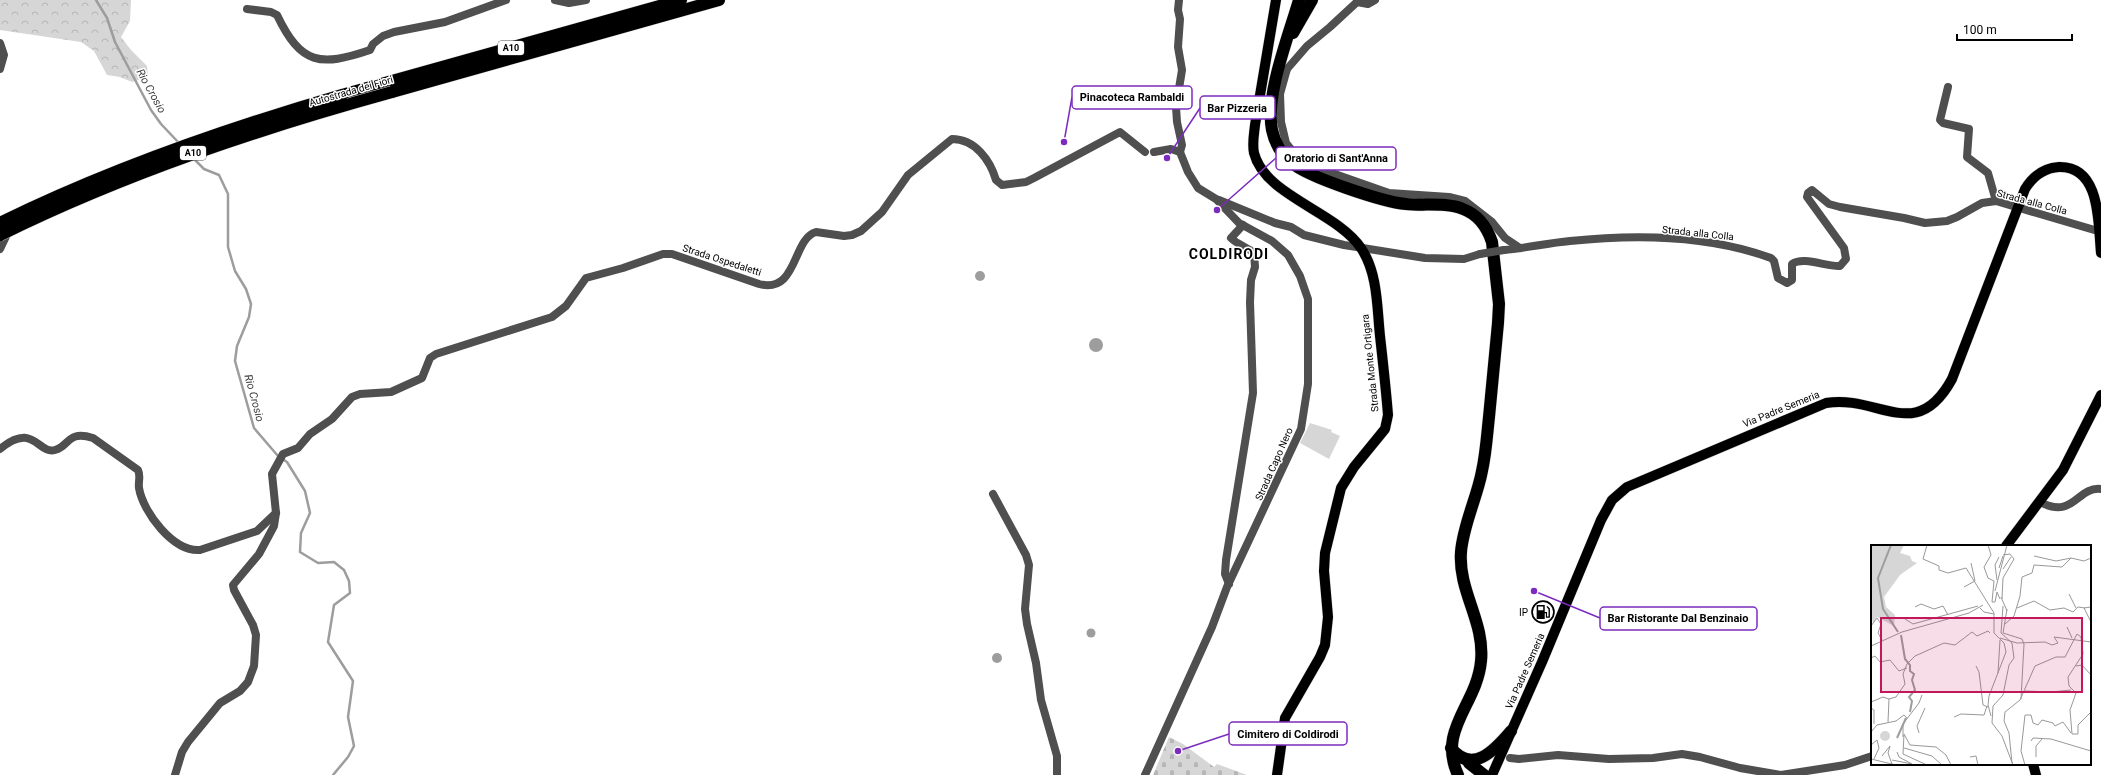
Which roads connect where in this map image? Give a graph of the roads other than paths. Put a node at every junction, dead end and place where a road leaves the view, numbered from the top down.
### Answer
1 (506, 0) edge
2 (556, 0) edge
3 (586, 0) edge
4 (681, 0) edge
5 (719, 0) edge
6 (1179, 0) edge
7 (1276, 0) edge
8 (1299, 0) edge
9 (1312, 0) edge
10 (1375, 0) edge
11 (247, 9) dead end
12 (0, 43) edge
13 (1285, 46) junction
14 (0, 69) edge
15 (1268, 71) dead end
16 (1263, 84) junction
17 (1948, 87) dead end
18 (1145, 152) dead end
19 (1154, 152) dead end
20 (1180, 152) junction
21 (1216, 199) junction
22 (1996, 201) junction
23 (2018, 207) junction
24 (0, 214) edge
25 (0, 223) edge
26 (1243, 225) junction
27 (2100, 232) edge
28 (0, 235) edge
29 (1361, 248) junction
30 (1520, 248) junction
31 (0, 249) edge
32 (2101, 253) edge
33 (2101, 395) edge
34 (0, 449) edge
35 (2101, 489) edge
36 (993, 494) dead end
37 (2040, 502) junction
38 (276, 513) junction
39 (2007, 545) edge
40 (1229, 584) junction
41 (1511, 731) junction
42 (1451, 748) junction
43 (1871, 756) edge
44 (1510, 758) dead end
45 (1469, 763) junction
46 (2033, 765) edge
47 (1775, 774) edge
48 (175, 775) edge
49 (1057, 775) edge
50 (1145, 775) edge
51 (1278, 775) edge
52 (1458, 775) edge
53 (1484, 775) edge
54 (1492, 775) edge
55 (2036, 775) edge

1 - 11 street
2 - 3 street
4 - 25 highway, Autostrada dei Fiori / A10, bridge
5 - 28 highway, Autostrada dei Fiori / A10, bridge
6 - 20 street
7 - 16 main road, Strada Monte Ortigara
8 - 13 highway
9 - 13 highway
10 - 30 street
12 - 14 street
13 - 42 highway
15 - 16 street
16 - 29 main road, Strada Monte Ortigara
17 - 22 street
18 - 38 street, Strada Ospedaletti
19 - 20 street
20 - 21 street, Strada Capo Nero
21 - 26 street, Strada Capo Nero
21 - 29 street, Strada alla Colla
22 - 23 street, Strada alla Colla
22 - 30 street, Strada alla Colla
23 - 27 street, Strada alla Colla
23 - 27 main road, Via Padre Semeria
23 - 41 main road, Via Padre Semeria
24 - 31 street
26 - 40 street
26 - 40 street, Strada Capo Nero
27 - 32 main road, Via Padre Semeria
29 - 30 street, Strada alla Colla, bridge
29 - 51 main road, Strada Monte Ortigara
33 - 37 main road
34 - 38 street
35 - 37 street
36 - 49 street
37 - 39 main road
38 - 48 street
40 - 50 street, Strada Capo Nero
41 - 45 highway
41 - 54 main road, Via Padre Semeria
42 - 45 highway
42 - 52 highway
43 - 47 street
44 - 47 street
45 - 53 highway
46 - 55 main road

